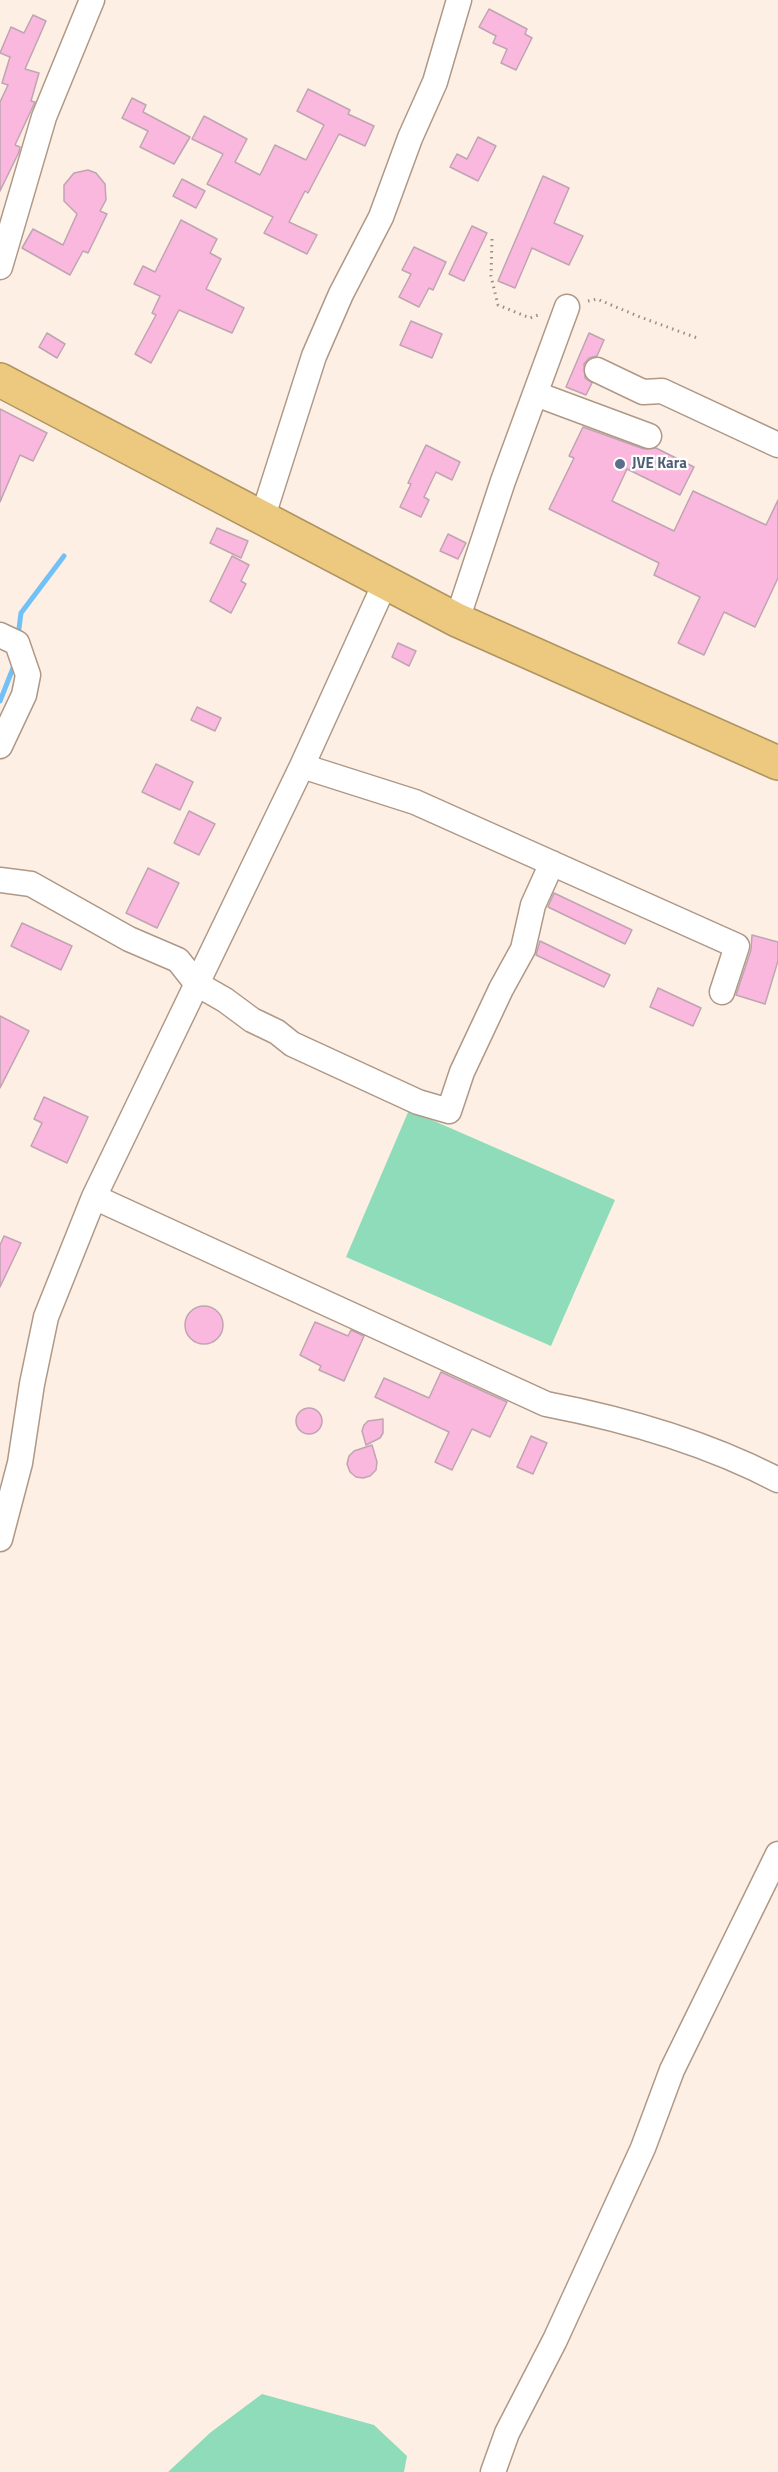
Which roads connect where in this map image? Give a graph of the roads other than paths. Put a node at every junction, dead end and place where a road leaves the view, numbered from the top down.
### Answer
1 (92, 0) edge
2 (459, 0) edge
3 (0, 267) edge
4 (567, 307) road end
5 (597, 370) dead end
6 (0, 380) edge
7 (536, 394) junction
8 (649, 436) dead end
9 (778, 445) edge
10 (262, 519) junction
11 (386, 581) junction
12 (457, 620) junction
13 (0, 635) edge
14 (0, 747) edge
15 (778, 763) edge
16 (302, 766) junction
17 (552, 863) junction
18 (0, 880) edge
19 (197, 984) junction
20 (722, 992) dead end
21 (94, 1197) junction
22 (778, 1480) edge
23 (0, 1539) edge
24 (778, 1854) edge
25 (494, 2472) edge

1 - 3 street
2 - 10 street
4 - 7 street
5 - 9 street
6 - 10 highway
7 - 8 street
7 - 12 street
10 - 11 highway
11 - 12 highway
11 - 16 street
12 - 15 highway
13 - 14 street
16 - 17 street
16 - 19 street
17 - 19 street
17 - 20 street
18 - 19 street
19 - 21 street
21 - 22 street
21 - 23 street
24 - 25 street

